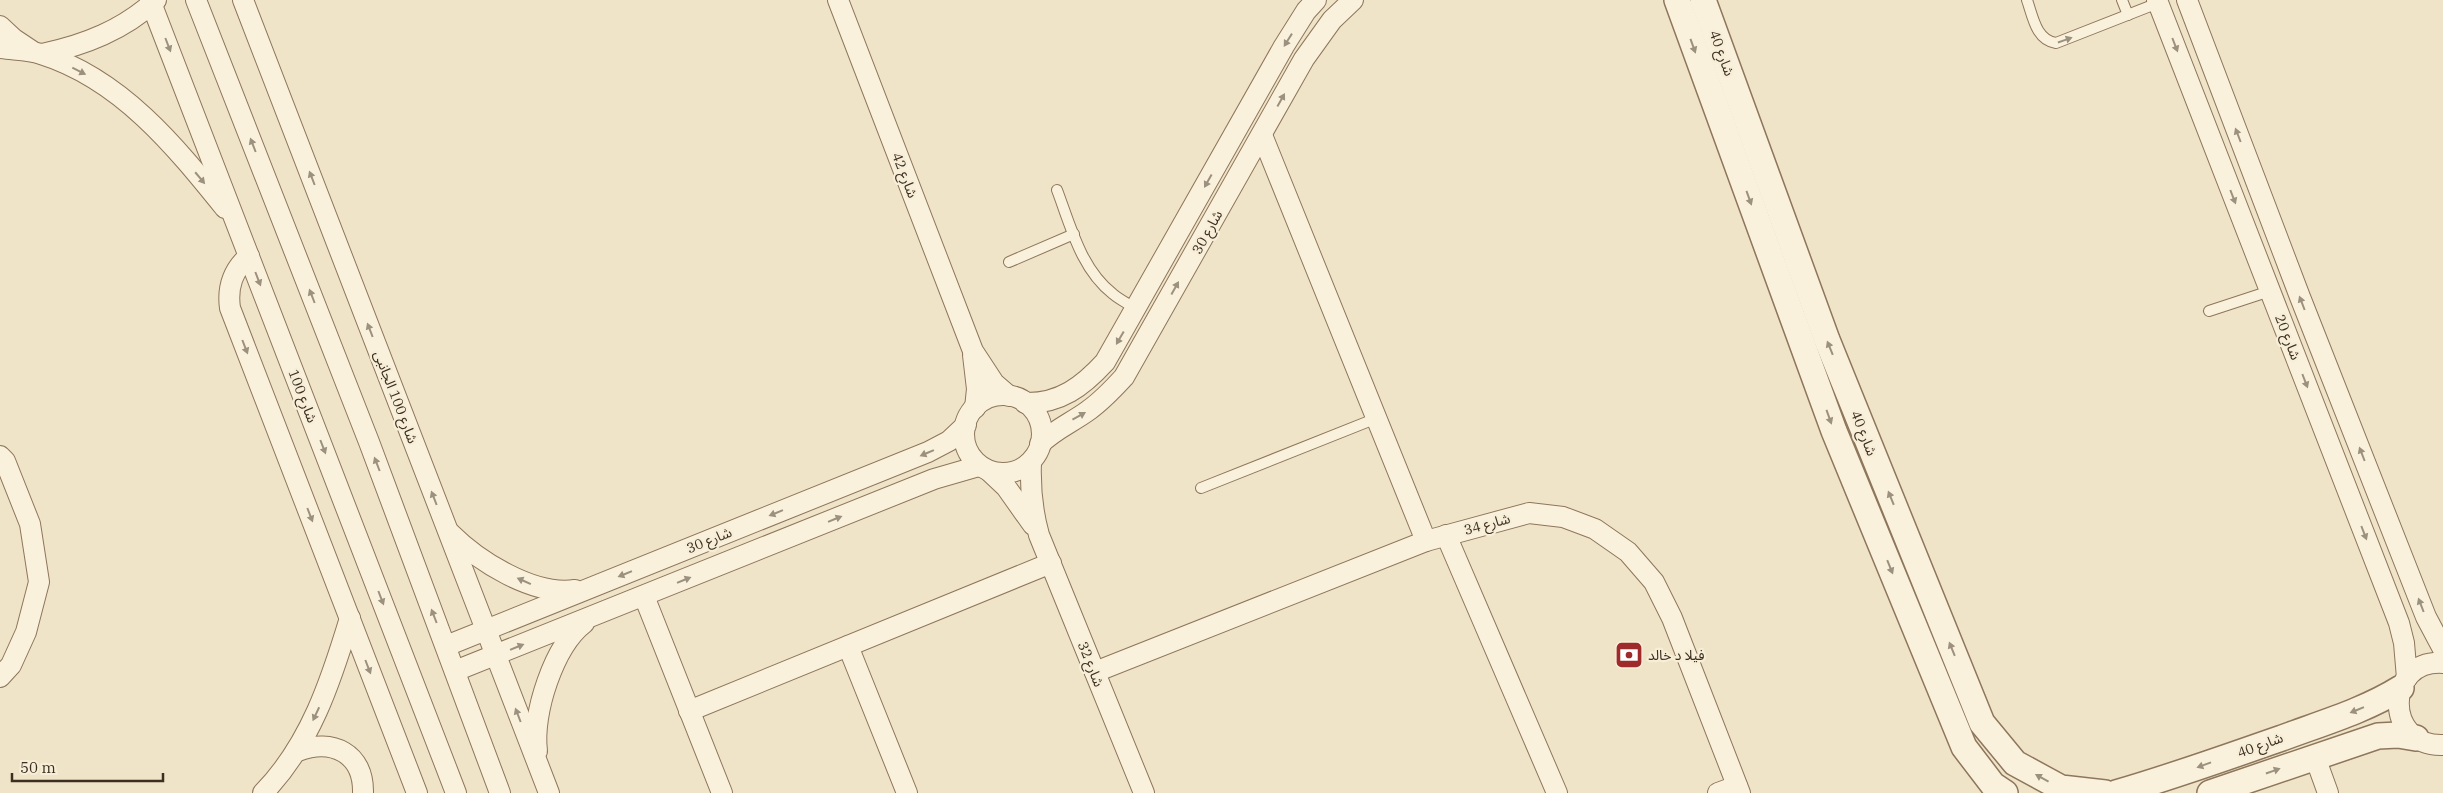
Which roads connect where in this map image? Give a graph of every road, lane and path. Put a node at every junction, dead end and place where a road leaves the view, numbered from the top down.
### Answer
1 (196, 0) edge
2 (243, 0) edge
3 (838, 0) edge
4 (1316, 0) edge
5 (1353, 0) edge
6 (1677, 0) edge
7 (1703, 0) edge
8 (2027, 0) edge
9 (2122, 0) edge
10 (2187, 0) edge
11 (152, 1) edge
12 (2158, 1) edge
13 (2128, 15) junction
14 (0, 26) edge
15 (0, 48) edge
16 (38, 53) junction
17 (1262, 135) junction
18 (1057, 190) dead end
19 (237, 224) junction
20 (1074, 234) junction
21 (249, 256) junction
22 (1009, 262) dead end
23 (2270, 291) junction
24 (1136, 309) junction
25 (2209, 311) dead end
26 (973, 351) junction
27 (1017, 399) junction
28 (970, 416) junction
29 (1376, 418) junction
30 (1036, 453) junction
31 (0, 456) edge
32 (984, 468) junction
33 (1201, 488) dead end
34 (447, 530) junction
35 (1039, 535) junction
36 (1446, 535) junction
37 (1426, 541) junction
38 (1051, 563) junction
39 (589, 588) junction
40 (644, 596) junction
41 (591, 617) junction
42 (350, 618) junction
43 (485, 630) junction
44 (446, 646) junction
45 (848, 646) junction
46 (2443, 649) edge
47 (495, 655) junction
48 (2443, 663) edge
49 (455, 671) junction
50 (1095, 672) junction
51 (0, 677) edge
52 (2404, 683) junction
53 (689, 711) junction
54 (2429, 742) edge
55 (298, 751) junction
56 (2315, 757) junction
57 (2443, 757) edge
58 (539, 768) junction
59 (1995, 790) edge
60 (1732, 791) edge
61 (263, 793) edge
62 (363, 793) edge
63 (417, 793) edge
64 (456, 793) edge
65 (500, 793) edge
66 (549, 793) edge
67 (722, 793) edge
68 (907, 793) edge
69 (1144, 793) edge
70 (1557, 793) edge
71 (2105, 793) edge
72 (2116, 793) edge
73 (2210, 793) edge
74 (2328, 793) edge

44 -> 1 street
34 -> 2 street, شارع 100 الجانبى
3 - 26 street, شارع 42
4 -> 24 street, شارع 30
17 -> 5 street, شارع 30
6 -> 59 street, شارع 40
71 -> 7 street, شارع 40
8 -> 13 lane
9 - 13 lane
46 -> 10 street, شارع 20
11 - 16 street
11 -> 19 street, شارع 100
12 - 13 lane
12 -> 23 street, شارع 20
14 - 16 street
15 - 16 street
16 -> 19 street
17 - 29 street
30 -> 17 street, شارع 30
18 - 20 lane
19 - 21 street, شارع 100
20 - 22 lane
20 - 24 lane
21 -> 42 street
21 -> 64 street, شارع 100
23 - 25 lane
23 -> 52 street, شارع 20
24 -> 27 street, شارع 30
26 - 27 street, شارع 42
26 - 28 street, شارع 42
27 - 28 street
27 - 30 street
28 - 32 street
28 -> 39 street, شارع 30
29 - 33 lane
29 - 37 street
30 - 32 street
30 - 35 street, شارع 32
31 - 51 street
32 - 35 street, شارع 32
40 -> 32 street, شارع 30
39 -> 34 street
34 - 43 street, شارع 100 الجانبى
35 - 38 street, شارع 32
36 - 37 street, شارع 34
36 - 60 street, شارع 34
36 - 70 street
37 - 50 street, شارع 34
38 - 45 street
38 - 50 street, شارع 32
39 - 43 street, شارع 30
40 - 41 street, شارع 30
40 - 53 street
47 -> 41 street, شارع 30
41 - 58 street
42 -> 55 street
42 -> 63 street
43 - 44 street, شارع 30
43 - 47 street, شارع 100 الجانبى
44 - 49 street
45 - 53 street
45 - 68 street
47 - 49 street, شارع 30
58 -> 47 street, شارع 100 الجانبى
48 - 52 street
49 - 65 street
50 - 69 street, شارع 32
52 - 54 street, شارع 20
52 -> 72 street, شارع 40
53 - 67 street
54 - 56 street, شارع 40
54 - 57 street
55 - 61 street
55 - 62 street
73 -> 56 street, شارع 40
56 - 74 street
58 - 66 street, شارع 100 الجانبى

